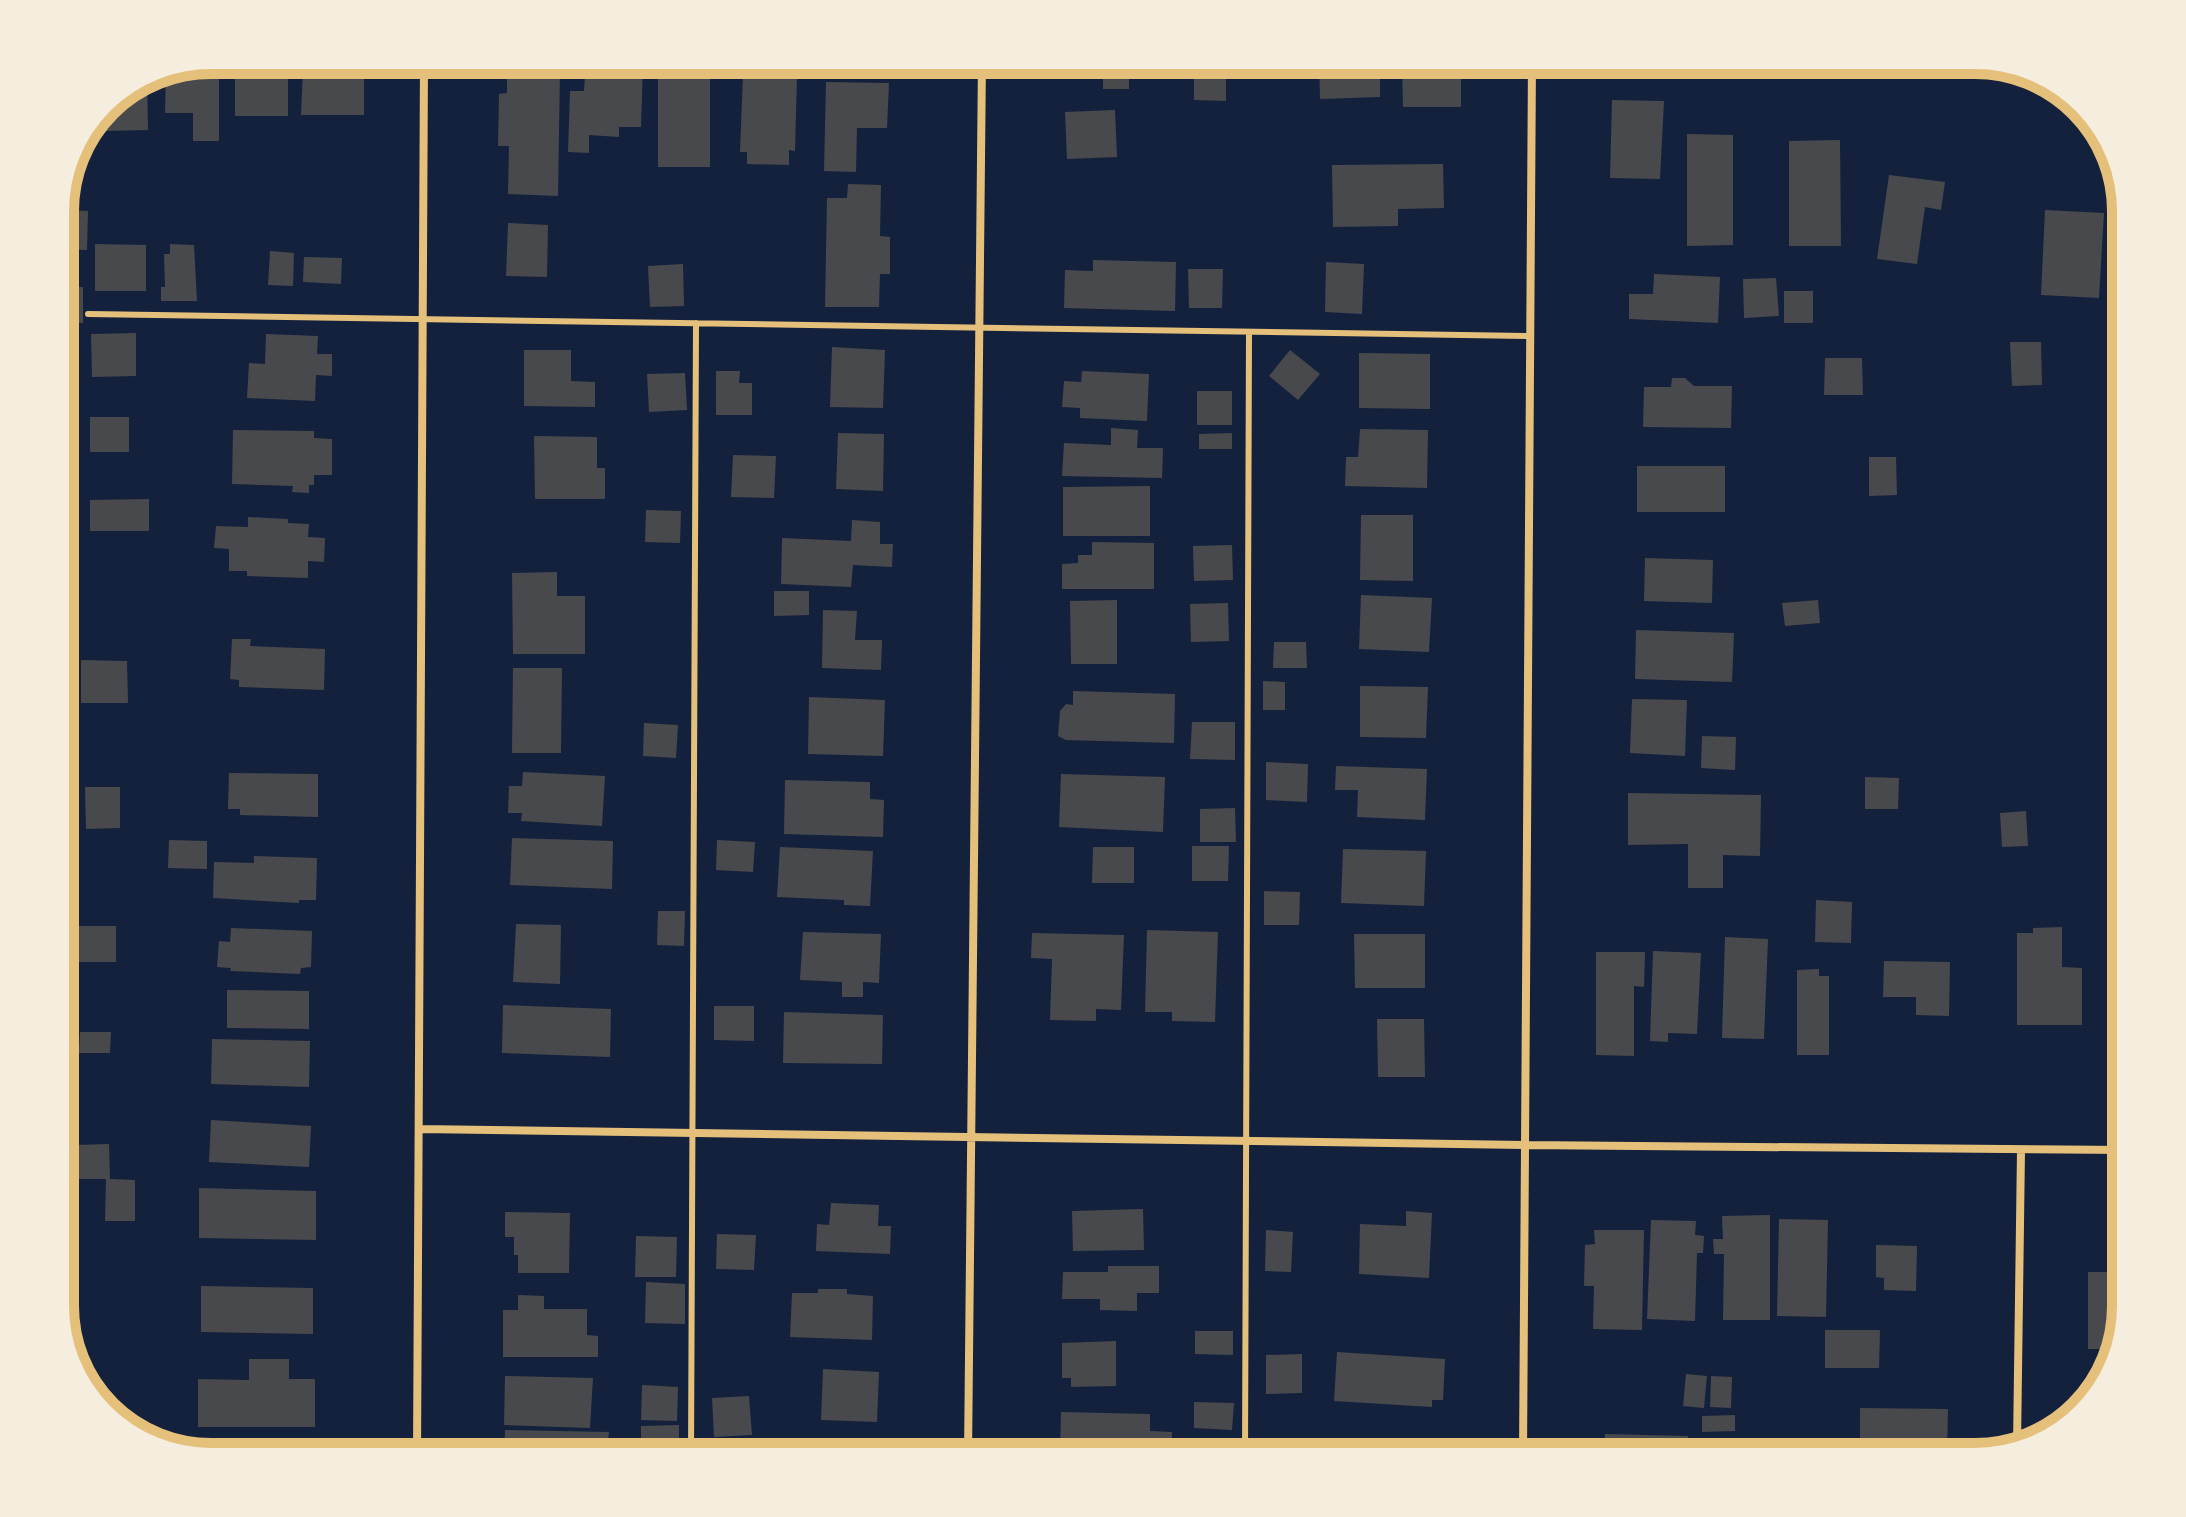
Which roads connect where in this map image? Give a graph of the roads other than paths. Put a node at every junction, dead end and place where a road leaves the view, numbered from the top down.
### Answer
1 (424, 74) edge
2 (982, 74) edge
3 (1532, 74) edge
4 (88, 314) dead end
5 (423, 319) junction
6 (696, 323) junction
7 (979, 328) junction
8 (1249, 332) junction
9 (1530, 336) junction
10 (419, 1129) junction
11 (693, 1132) junction
12 (970, 1136) junction
13 (1246, 1140) junction
14 (1524, 1145) junction
15 (2021, 1150) junction
16 (2112, 1150) edge
17 (2017, 1436) edge
18 (417, 1443) edge
19 (691, 1443) edge
20 (968, 1443) edge
21 (1245, 1443) edge
22 (1523, 1443) edge

1 - 5 street
2 - 7 street
3 - 9 street
4 - 5 lane
5 - 6 lane
5 - 10 street
6 - 7 lane
6 - 11 lane
7 - 8 lane
7 - 12 street
8 - 9 lane
8 - 13 lane
9 - 14 street
10 - 11 street
10 - 18 street
11 - 12 street
11 - 19 lane
12 - 13 street
12 - 20 street
13 - 14 street
13 - 21 lane
14 - 15 street
14 - 22 street
15 - 16 street
15 - 17 street

